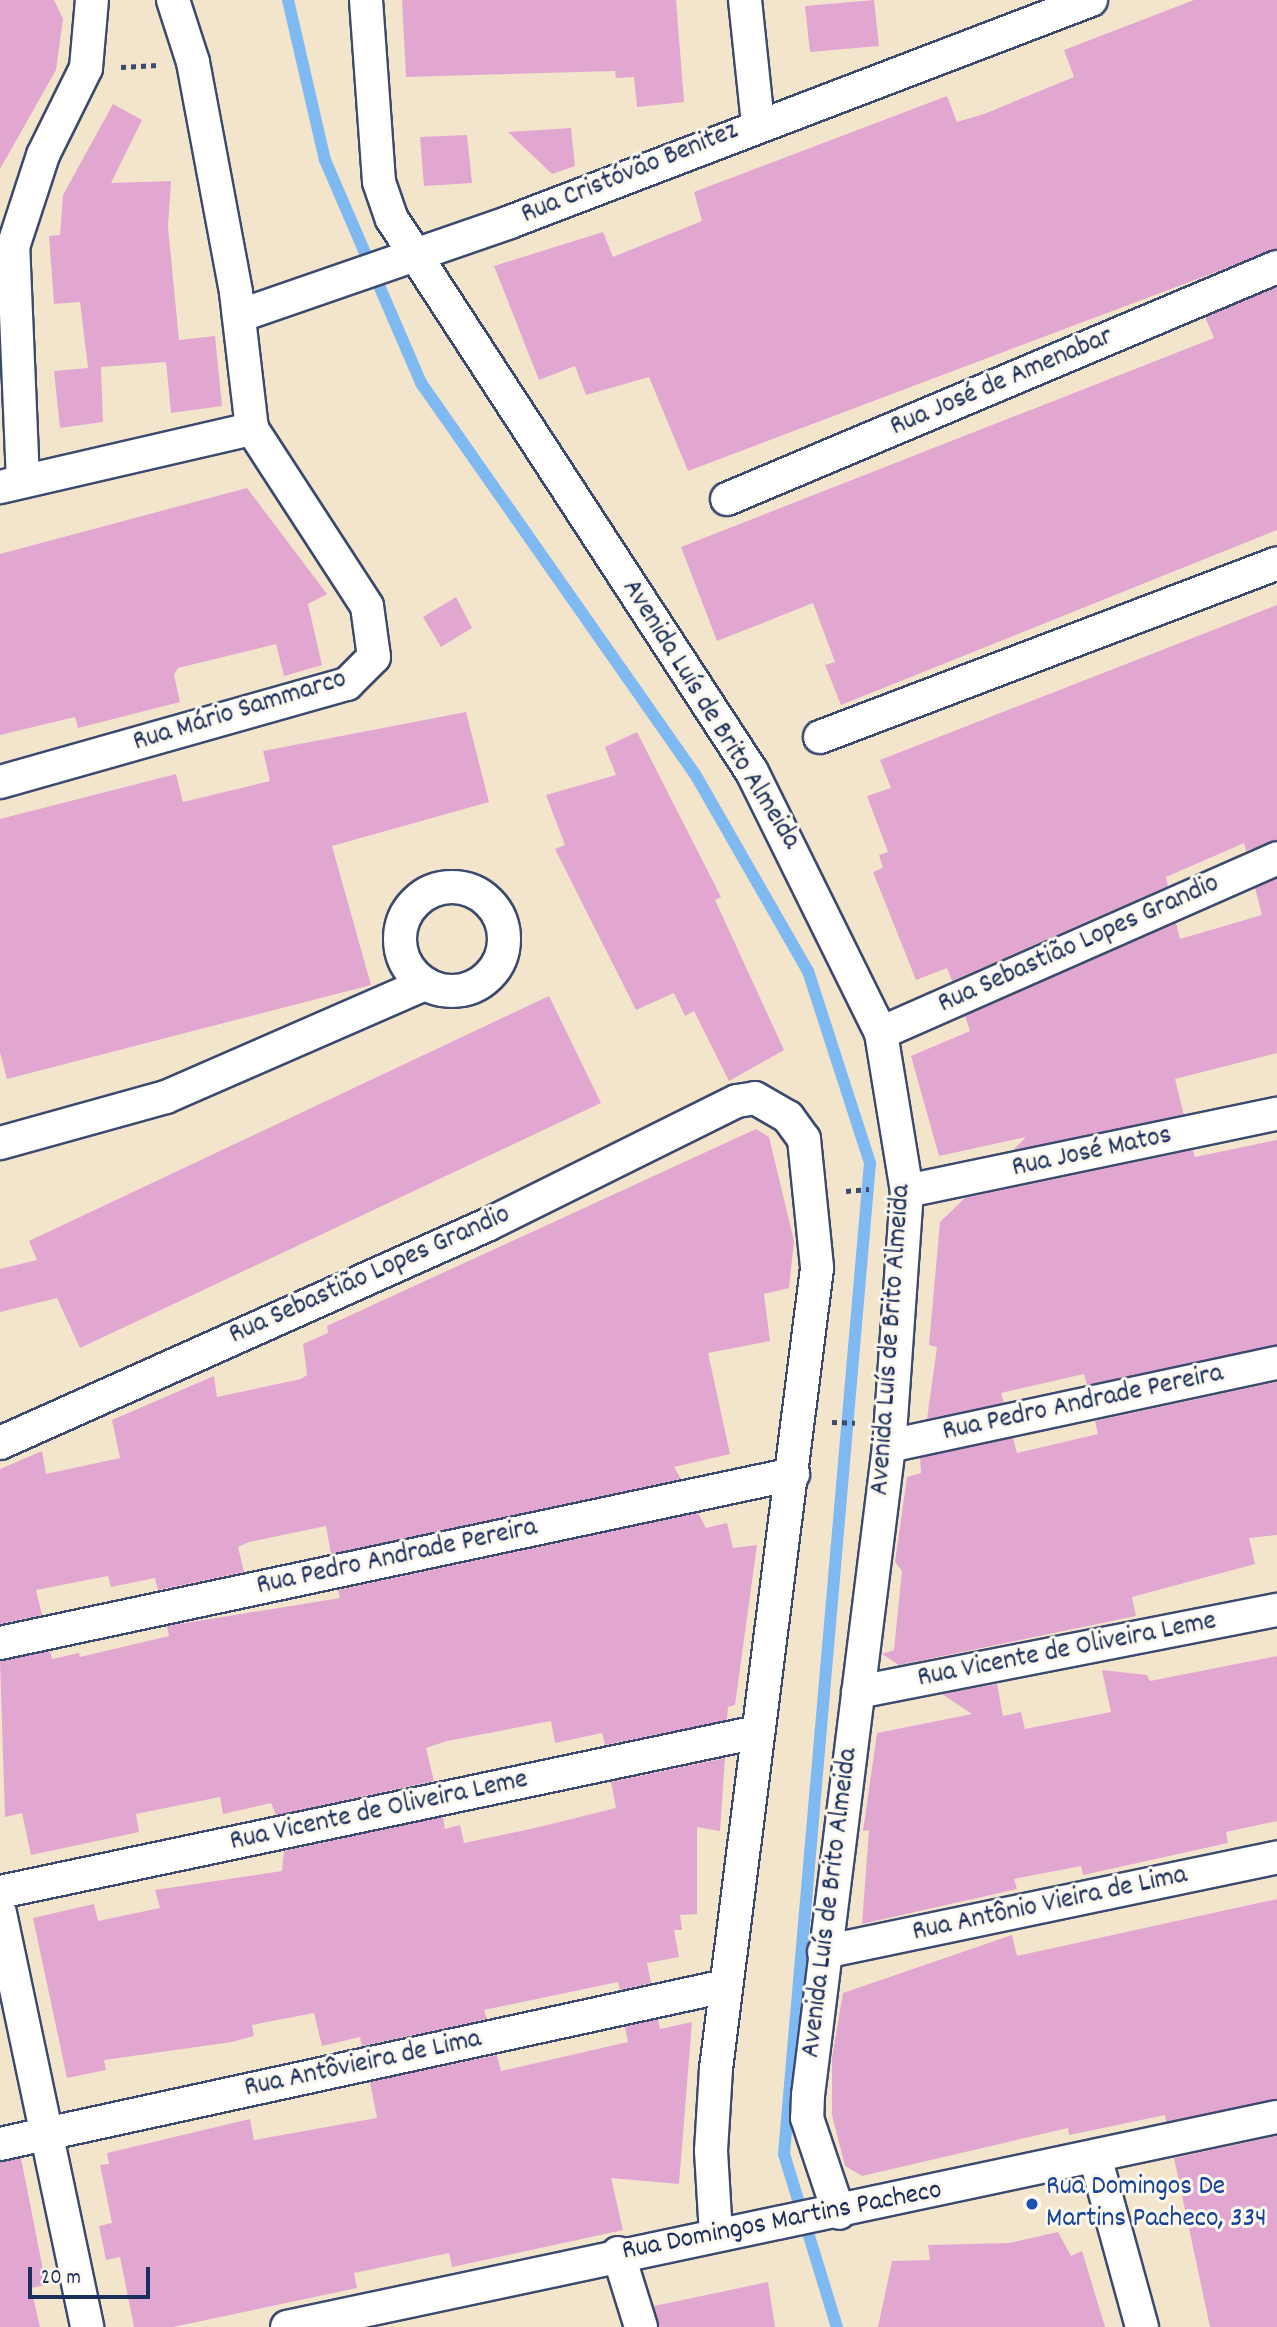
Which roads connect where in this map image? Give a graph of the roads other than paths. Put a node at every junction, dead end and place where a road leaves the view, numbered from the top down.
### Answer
1 (92, 0) edge
2 (173, 0) edge
3 (366, 0) edge
4 (745, 0) edge
5 (1091, 0) edge
6 (758, 124) junction
7 (414, 253) junction
8 (1277, 267) edge
9 (239, 316) junction
10 (252, 429) junction
11 (12, 484) edge
12 (726, 499) dead end
13 (1277, 563) edge
14 (820, 737) dead end
15 (0, 782) edge
16 (1277, 858) edge
17 (425, 984) dead end
18 (881, 1033) junction
19 (1277, 1114) edge
20 (0, 1143) edge
21 (896, 1190) junction
22 (1277, 1363) edge
23 (0, 1443) edge
24 (889, 1446) junction
25 (793, 1474) junction
26 (1277, 1610) edge
27 (0, 1643) edge
28 (858, 1692) junction
29 (757, 1732) junction
30 (1277, 1857) edge
31 (0, 1892) edge
32 (0, 1913) edge
33 (824, 1952) junction
34 (725, 1986) junction
35 (1277, 2117) edge
36 (47, 2133) junction
37 (0, 2144) edge
38 (1096, 2160) junction
39 (830, 2215) junction
40 (722, 2233) junction
41 (618, 2253) junction
42 (88, 2327) edge
43 (287, 2327) edge
44 (641, 2327) edge
45 (1142, 2327) edge

1 - 11 street
2 - 9 street
3 - 7 street
4 - 6 street
5 - 6 street, Rua Cristóvão Benitez
6 - 7 street, Rua Cristóvão Benitez
7 - 9 street, Rua Cristóvão Benitez
7 - 18 street, Avenida Luís de Brito Almeida
8 - 12 street, Rua José de Amenabar
9 - 10 street
10 - 11 street
10 - 15 street, Rua Mário Sammarco
13 - 14 street
16 - 18 street, Rua Sebastião Lopes Grandio
17 - 20 street
18 - 21 street, Avenida Luís de Brito Almeida
19 - 21 street, Rua José Matos
21 - 24 street, Avenida Luís de Brito Almeida
22 - 24 street, Rua Pedro Andrade Pereira
23 - 25 street, Rua Sebastião Lopes Grandio
24 - 28 street, Avenida Luís de Brito Almeida
25 - 27 street, Rua Pedro Andrade Pereira
25 - 29 street
26 - 28 street, Rua Vicente de Oliveira Leme
28 - 33 street, Avenida Luís de Brito Almeida
29 - 31 street, Rua Vicente de Oliveira Leme
29 - 34 street
30 - 33 street, Rua Antônio Vieira de Lima
32 - 36 street
33 - 39 street, Avenida Luís de Brito Almeida
34 - 36 street, Rua Antôvieira de Lima
34 - 40 street
35 - 38 street, Rua Domingos Martins Pacheco
36 - 37 street, Rua Antôvieira de Lima
36 - 42 street
38 - 39 street, Rua Domingos Martins Pacheco
38 - 45 street
39 - 40 street, Rua Domingos Martins Pacheco
40 - 41 street, Rua Domingos Martins Pacheco
41 - 43 street, Rua Domingos Martins Pacheco
41 - 44 street

